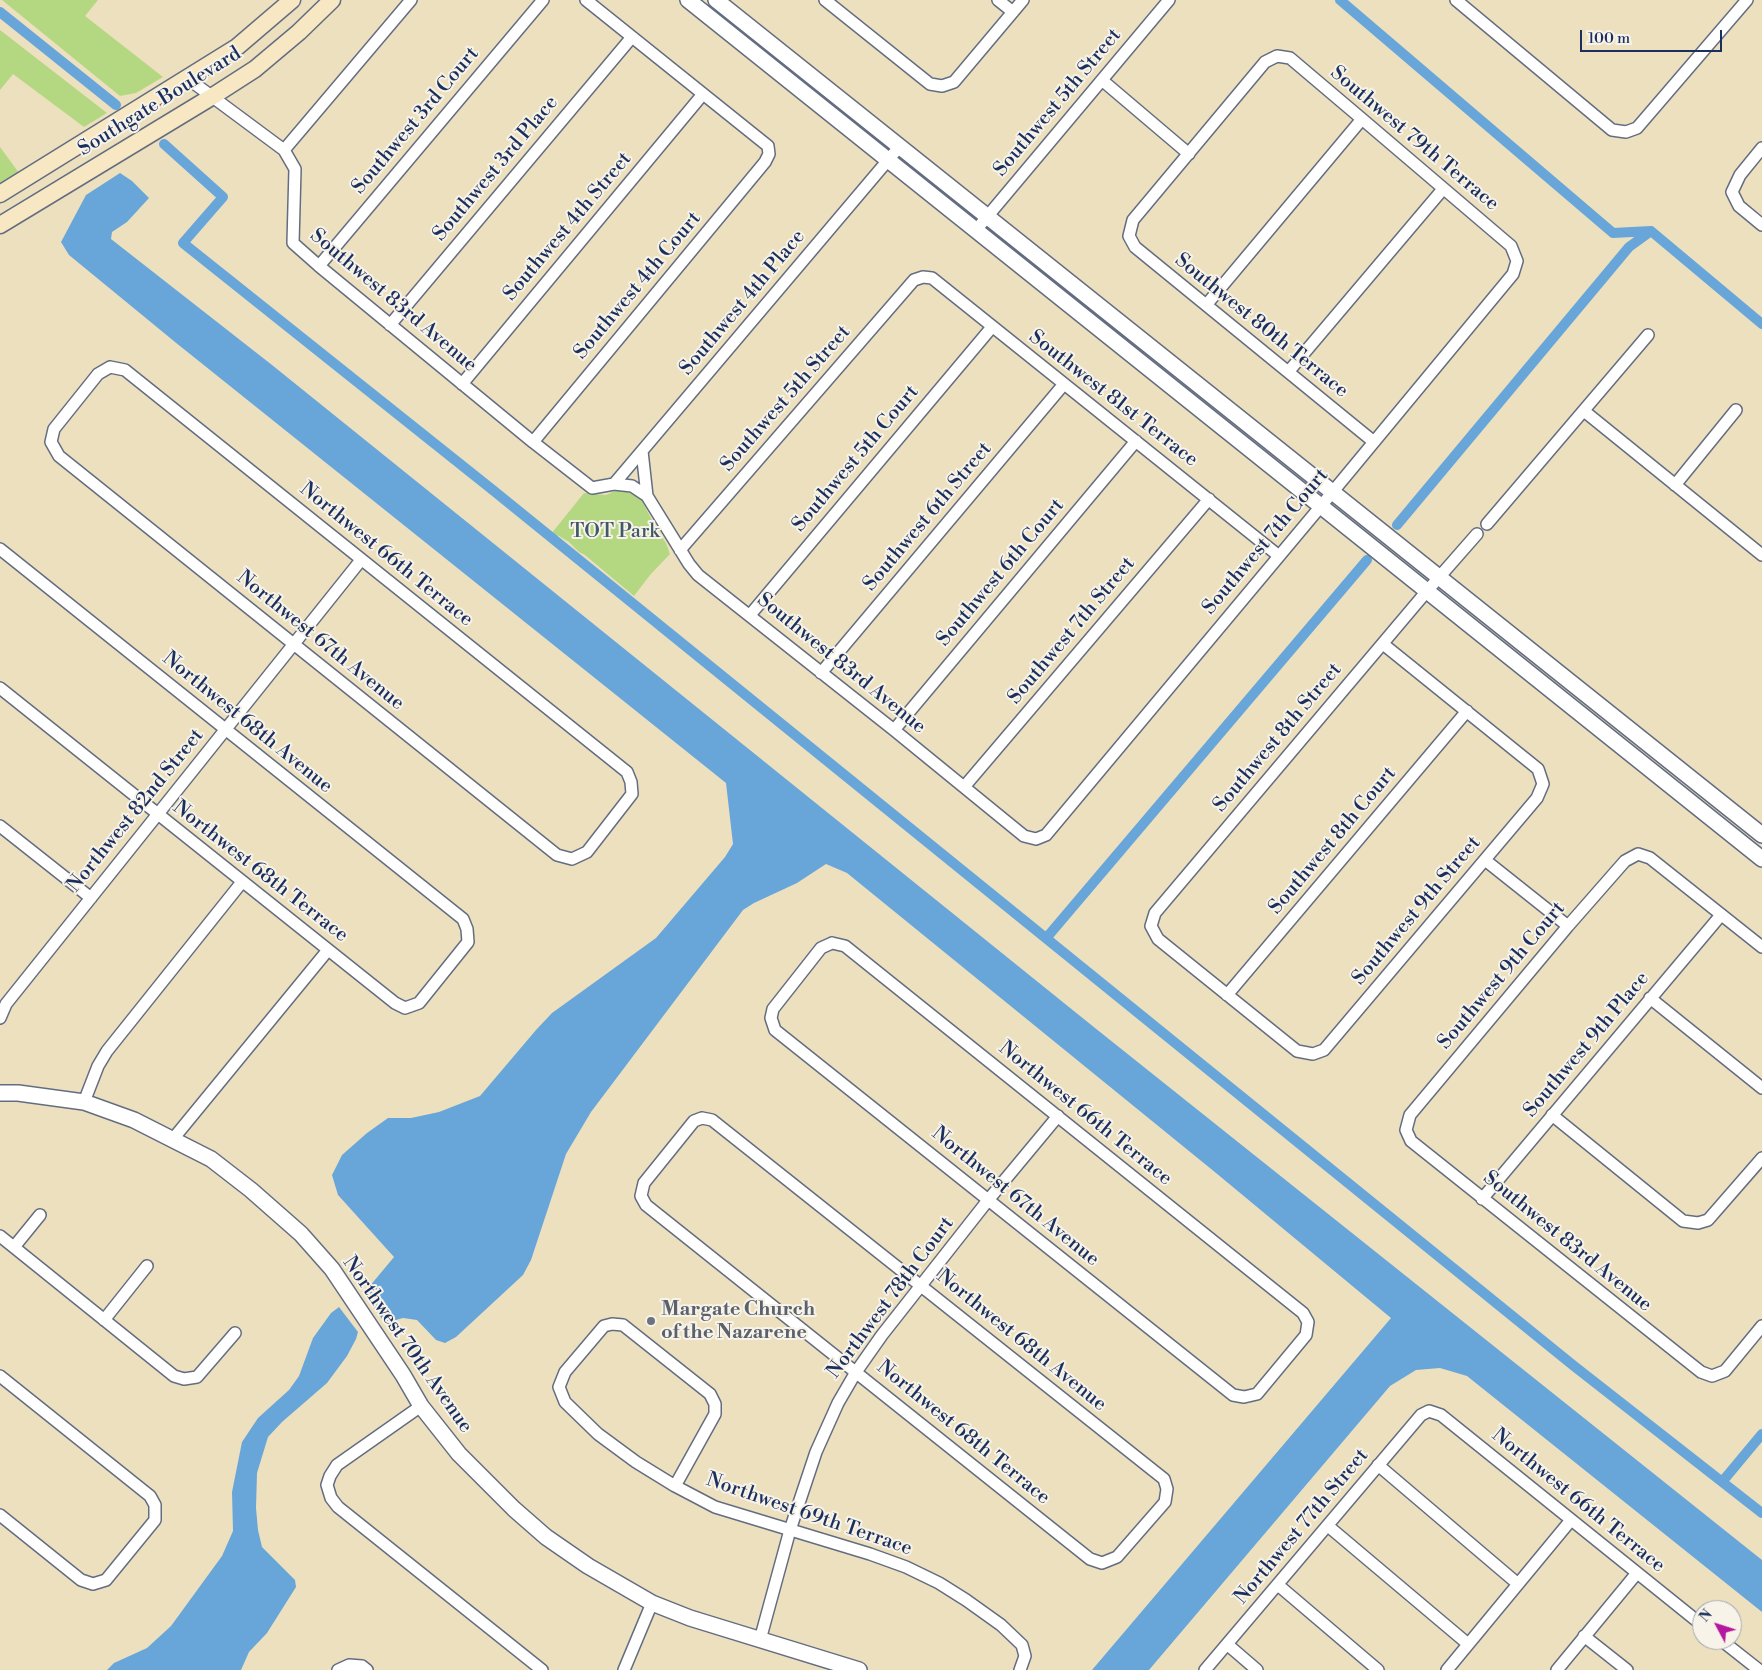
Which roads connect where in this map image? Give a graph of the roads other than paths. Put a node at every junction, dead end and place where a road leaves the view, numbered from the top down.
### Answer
1 (292, 0) edge
2 (332, 0) edge
3 (411, 0) edge
4 (543, 0) edge
5 (586, 0) edge
6 (688, 0) edge
7 (716, 0) edge
8 (825, 0) edge
9 (998, 0) edge
10 (1023, 0) edge
11 (1169, 0) edge
12 (1747, 0) edge
13 (1459, 1) edge
14 (1013, 12) junction
15 (632, 37) junction
16 (187, 78) junction
17 (1103, 81) junction
18 (703, 94) junction
19 (213, 96) junction
20 (1362, 119) junction
21 (900, 146) junction
22 (1762, 148) edge
23 (284, 150) junction
24 (1189, 154) junction
25 (889, 160) junction
26 (1443, 189) junction
27 (0, 194) edge
28 (987, 216) junction
29 (0, 225) edge
30 (1762, 225) edge
31 (976, 230) junction
32 (1517, 261) joint
33 (319, 266) junction
34 (923, 277) joint
35 (1207, 304) junction
36 (390, 325) junction
37 (992, 327) junction
38 (1648, 335) dead end
39 (1289, 371) junction
40 (462, 384) junction
41 (1064, 384) junction
42 (1736, 410) dead end
43 (1584, 411) junction
44 (1136, 441) junction
45 (51, 442) joint
46 (533, 442) junction
47 (1374, 442) junction
48 (642, 451) junction
49 (614, 484) junction
50 (1675, 485) junction
51 (1332, 492) junction
52 (647, 496) junction
53 (1208, 499) junction
54 (1321, 506) junction
55 (1487, 524) dead end
56 (1477, 534) dead end
57 (0, 549) edge
58 (680, 550) junction
59 (1761, 552) edge
60 (1279, 556) junction
61 (361, 560) junction
62 (1440, 578) junction
63 (1427, 591) junction
64 (750, 615) junction
65 (294, 644) junction
66 (1383, 644) junction
67 (821, 673) junction
68 (0, 688) edge
69 (1467, 711) junction
70 (226, 730) junction
71 (894, 730) junction
72 (964, 787) junction
73 (157, 814) junction
74 (2, 832) edge
75 (1762, 835) edge
76 (1036, 839) joint
77 (572, 859) joint
78 (1762, 859) edge
79 (1485, 860) junction
80 (242, 882) junction
81 (91, 898) junction
82 (1721, 915) junction
83 (1568, 926) junction
84 (1762, 947) edge
85 (328, 950) junction
86 (1227, 995) junction
87 (1650, 998) junction
88 (405, 1008) joint
89 (0, 1018) edge
90 (771, 1018) joint
91 (1762, 1088) edge
92 (0, 1093) edge
93 (84, 1102) junction
94 (1552, 1115) junction
95 (1058, 1116) junction
96 (1406, 1130) joint
97 (173, 1139) junction
98 (1762, 1158) edge
99 (641, 1196) joint
100 (989, 1199) junction
101 (1482, 1199) junction
102 (40, 1216) dead end
103 (0, 1236) edge
104 (14, 1247) junction
105 (147, 1266) dead end
106 (921, 1285) junction
107 (104, 1320) junction
108 (1762, 1326) edge
109 (235, 1333) dead end
110 (856, 1372) junction
111 (0, 1376) edge
112 (1244, 1398) joint
113 (421, 1406) junction
114 (1429, 1410) joint
115 (1378, 1465) junction
116 (675, 1486) junction
117 (0, 1515) edge
118 (1571, 1520) junction
119 (1328, 1526) junction
120 (790, 1530) junction
121 (1102, 1563) joint
122 (1637, 1573) junction
123 (1518, 1584) junction
124 (1278, 1585) junction
125 (652, 1603) junction
126 (1692, 1617) edge
127 (1584, 1636) junction
128 (760, 1640) junction
129 (1468, 1644) junction
130 (1228, 1645) junction
131 (1733, 1650) edge
132 (343, 1667) edge
133 (367, 1670) edge
134 (542, 1670) edge
135 (624, 1670) edge
136 (859, 1670) edge
137 (1020, 1670) edge
138 (1205, 1670) edge
139 (1257, 1670) edge
140 (1378, 1670) edge
141 (1447, 1670) edge
142 (1557, 1670) edge
143 (1626, 1670) edge
144 (1758, 1670) edge

1 - 16 main road, Southgate Boulevard
2 - 19 main road, Southgate Boulevard
3 - 23 street
4 - 33 street, Southwest 3rd Court
5 - 15 street
6 - 25 street
7 - 21 street
8 - 14 street
9 - 14 street
10 - 14 street
11 - 17 street, Southwest 5th Street
12 - 13 street
15 - 18 street
15 - 36 street, Southwest 3rd Place
16 - 19 street, Southwest 83rd Avenue
16 - 27 main road, Southgate Boulevard
17 - 24 street
17 - 28 street, Southwest 5th Street
18 - 40 street, Southwest 4th Street
18 - 46 street, Southwest 4th Court
19 - 23 street, Southwest 83rd Avenue
19 - 29 main road, Southgate Boulevard
20 - 24 street, Southwest 79th Terrace
20 - 26 street, Southwest 79th Terrace
20 - 35 street
21 - 25 street, Southwest 4th Place
21 - 28 street
22 - 30 street
23 - 33 street, Southwest 83rd Avenue
24 - 35 street, Southwest 80th Terrace
25 - 31 street
25 - 48 street, Southwest 4th Place
26 - 32 street, Southwest 79th Terrace
26 - 39 street
28 - 31 street, Southwest 5th Street
28 - 51 street
31 - 54 street
32 - 47 street, Southwest 7th Court
33 - 36 street, Southwest 83rd Avenue
34 - 37 street, Southwest 81st Terrace
34 - 58 street, Southwest 5th Street
35 - 39 street, Southwest 80th Terrace
36 - 40 street, Southwest 83rd Avenue
37 - 41 street, Southwest 81st Terrace
37 - 64 street, Southwest 5th Court
38 - 43 street
39 - 47 street, Southwest 80th Terrace
40 - 46 street, Southwest 83rd Avenue
41 - 44 street, Southwest 81st Terrace
41 - 67 street, Southwest 6th Street
42 - 50 street
43 - 50 street
43 - 55 street
44 - 53 street, Southwest 81st Terrace
44 - 71 street, Southwest 6th Court
45 - 61 street, Northwest 66th Terrace
45 - 65 street, Northwest 67th Avenue
46 - 49 street, Southwest 83rd Avenue
47 - 51 street, Southwest 7th Court
48 - 49 street, Southwest 4th Place
48 - 52 street, Southwest 83rd Avenue
49 - 52 street, Southwest 83rd Avenue
50 - 59 street
51 - 54 street, Southwest 7th Court
51 - 62 street
52 - 58 street, Southwest 83rd Avenue
53 - 60 street, Southwest 81st Terrace
53 - 72 street, Southwest 7th Street
54 - 60 street, Southwest 7th Court
54 - 63 street
56 - 62 street, Southwest 8th Street
57 - 70 street, Northwest 68th Avenue
58 - 64 street, Southwest 83rd Avenue
60 - 76 street, Southwest 7th Court
61 - 65 street, Northwest 82nd Street
61 - 77 street, Northwest 66th Terrace
62 - 63 street, Southwest 8th Street
62 - 75 street
63 - 66 street, Southwest 8th Street
63 - 78 street
64 - 67 street, Southwest 83rd Avenue
65 - 70 street, Northwest 82nd Street
65 - 77 street, Northwest 67th Avenue
66 - 69 street
66 - 86 street, Southwest 8th Street
67 - 71 street, Southwest 83rd Avenue
68 - 73 street, Northwest 68th Terrace
69 - 79 street, Southwest 9th Street
69 - 86 street, Southwest 8th Court
70 - 73 street, Northwest 82nd Street
70 - 88 street, Northwest 68th Avenue
71 - 72 street, Southwest 83rd Avenue
72 - 76 street, Southwest 83rd Avenue
73 - 80 street, Northwest 68th Terrace
73 - 81 street, Northwest 82nd Street
74 - 81 street
79 - 83 street
79 - 86 street, Southwest 9th Street
80 - 85 street, Northwest 68th Terrace
80 - 93 street
81 - 89 street, Northwest 82nd Street
82 - 83 street, Southwest 9th Court
82 - 84 street
82 - 87 street, Southwest 9th Place
83 - 96 street, Southwest 9th Court
85 - 88 street, Northwest 68th Terrace
85 - 97 street
87 - 91 street
87 - 94 street, Southwest 9th Place
90 - 95 street, Northwest 66th Terrace
90 - 100 street, Northwest 67th Avenue
92 - 93 street, Northwest 70th Avenue
93 - 97 street, Northwest 70th Avenue
94 - 98 street
94 - 101 street, Southwest 9th Place
95 - 100 street, Northwest 78th Court
95 - 112 street, Northwest 66th Terrace
96 - 101 street, Southwest 83rd Avenue
97 - 113 street, Northwest 70th Avenue
99 - 106 street, Northwest 68th Avenue
99 - 110 street, Northwest 68th Terrace
100 - 106 street, Northwest 78th Court
100 - 112 street, Northwest 67th Avenue
101 - 108 street, Southwest 83rd Avenue
102 - 104 street
103 - 104 street
104 - 107 street
105 - 107 street
106 - 110 street, Northwest 78th Court
106 - 121 street, Northwest 68th Avenue
107 - 109 street
110 - 120 street, Northwest 78th Court
110 - 121 street, Northwest 68th Terrace
111 - 117 street
113 - 125 street, Northwest 70th Avenue
113 - 134 street
114 - 115 street, Northwest 77th Street
114 - 118 street, Northwest 66th Terrace
115 - 119 street, Northwest 77th Street
115 - 123 street
116 - 116 street, Northwest 69th Terrace
116 - 120 street, Northwest 69th Terrace
118 - 122 street, Northwest 66th Terrace
118 - 123 street
119 - 124 street, Northwest 77th Street
119 - 129 street
120 - 128 street, Northwest 78th Court
120 - 137 street, Northwest 69th Terrace
122 - 126 street, Northwest 66th Terrace
122 - 127 street
123 - 129 street
124 - 130 street, Northwest 77th Street
124 - 140 street
125 - 128 street, Northwest 70th Avenue
125 - 135 street
127 - 142 street
127 - 143 street
128 - 136 street, Northwest 70th Avenue
129 - 141 street
130 - 138 street, Northwest 77th Street
130 - 139 street
131 - 144 street
132 - 133 street

